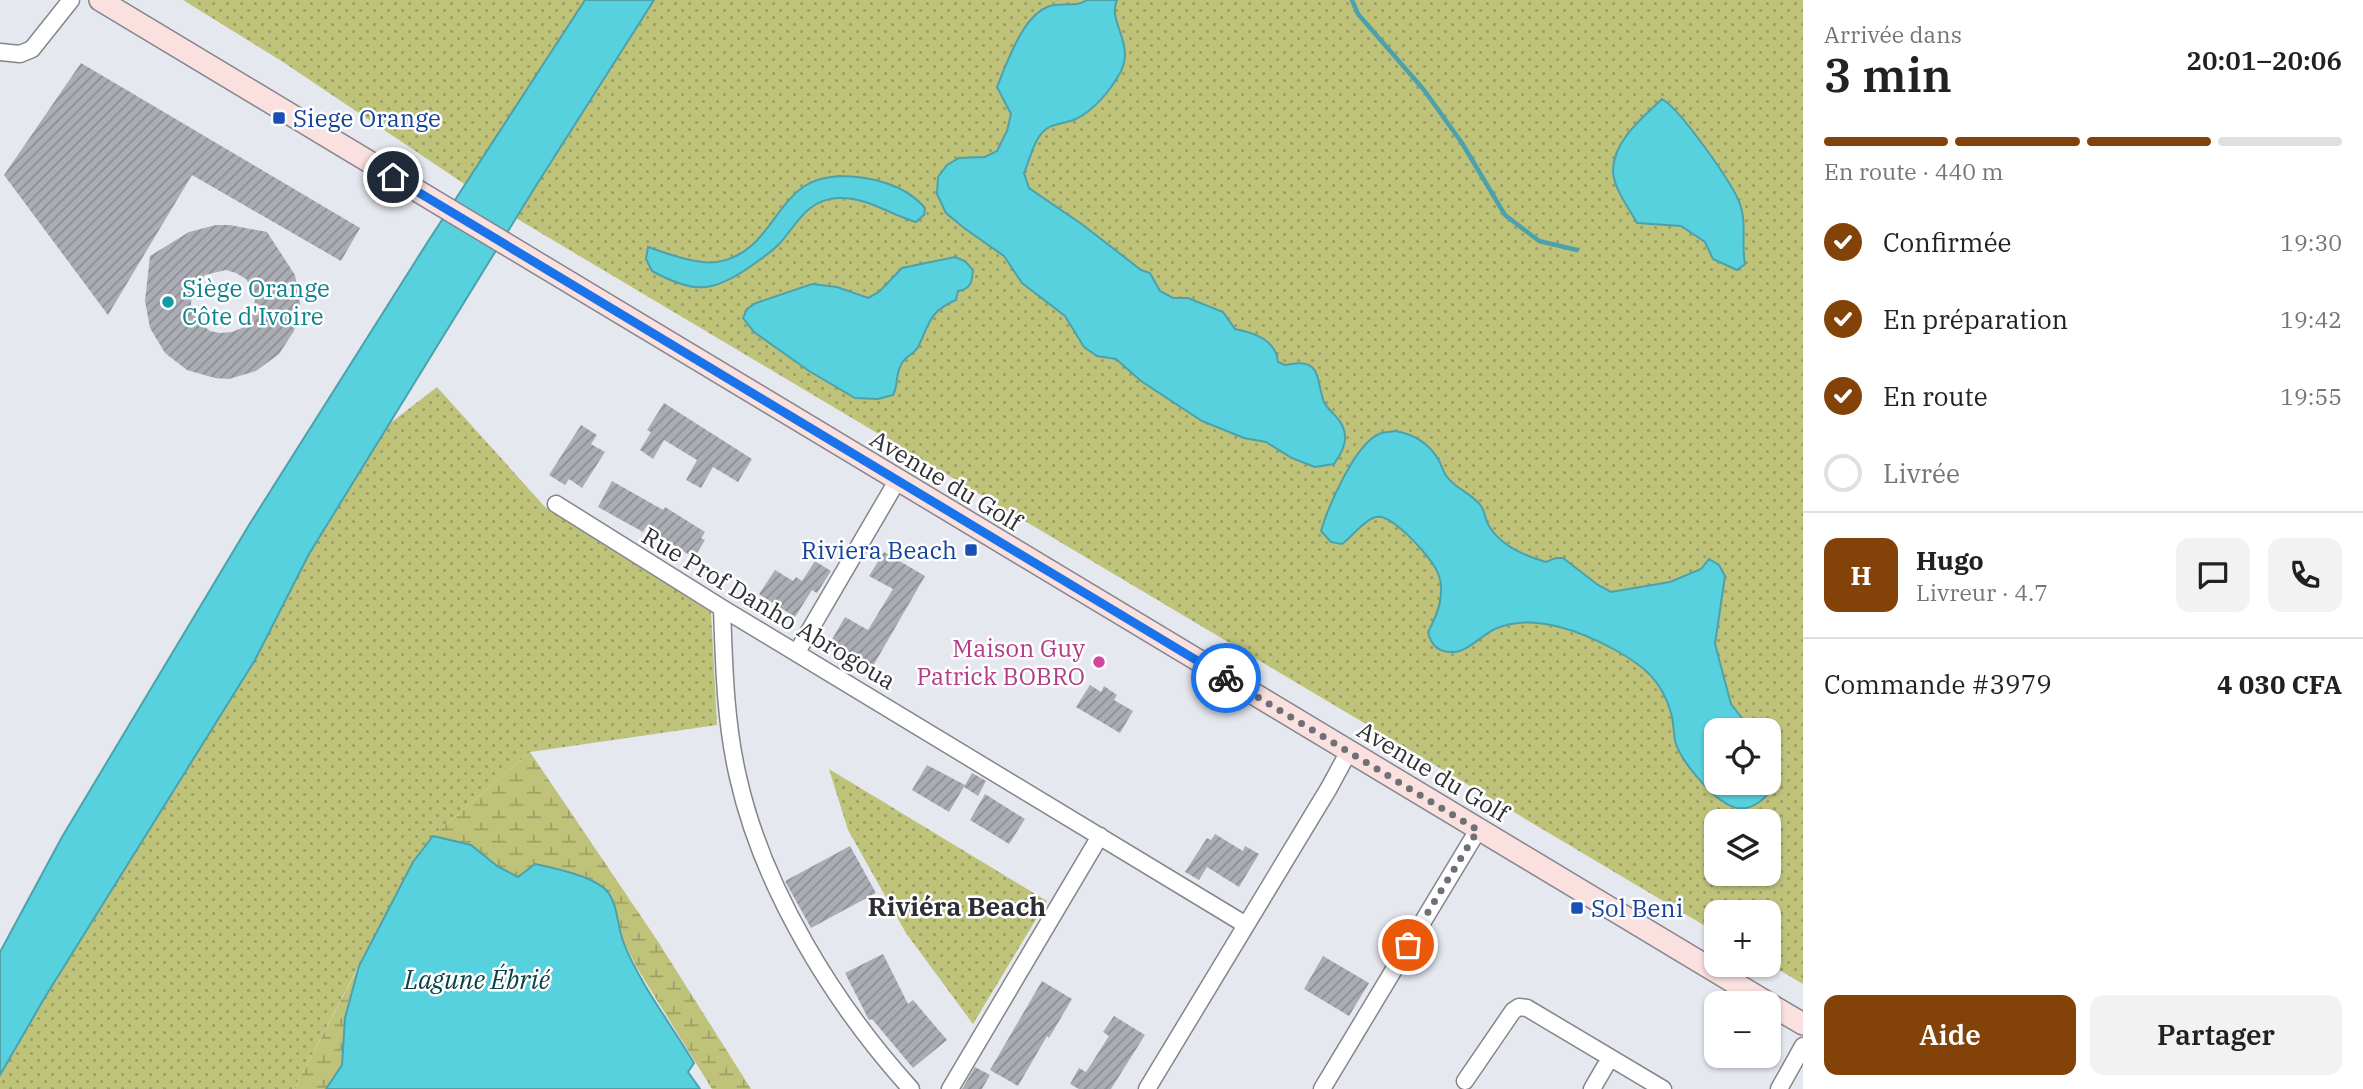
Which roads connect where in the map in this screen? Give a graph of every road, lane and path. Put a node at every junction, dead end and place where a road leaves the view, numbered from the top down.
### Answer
1 (71, 0) edge
2 (100, 0) edge
3 (0, 52) edge
4 (897, 481) junction
5 (556, 504) dead end
6 (722, 608) junction
7 (797, 652) junction
8 (1349, 751) junction
9 (1478, 830) junction
10 (1100, 836) junction
11 (1246, 925) junction
12 (1748, 991) edge
13 (1781, 1011) edge
14 (1803, 1024) edge
15 (1803, 1046) edge
16 (1610, 1058) junction
17 (1465, 1081) dead end
18 (911, 1089) edge
19 (950, 1089) edge
20 (1147, 1089) edge
21 (1322, 1089) edge
22 (1592, 1089) edge
23 (1663, 1089) edge
24 (1779, 1089) edge

1 - 3 street
2 - 4 main road, Avenue du Golf
4 - 7 street
4 - 8 main road, Avenue du Golf
5 - 6 street, Rue Prof Danho Abrogoua
6 - 7 street, Rue Prof Danho Abrogoua
6 - 18 street
7 - 10 street, Rue Prof Danho Abrogoua
8 - 9 main road, Avenue du Golf
8 - 11 street
9 - 12 main road, Avenue du Golf
9 - 21 street
10 - 11 street, Rue Prof Danho Abrogoua
10 - 19 street
11 - 20 street
13 - 14 main road, Avenue du Golf
15 - 24 street
16 - 17 street
16 - 22 street
16 - 23 street

